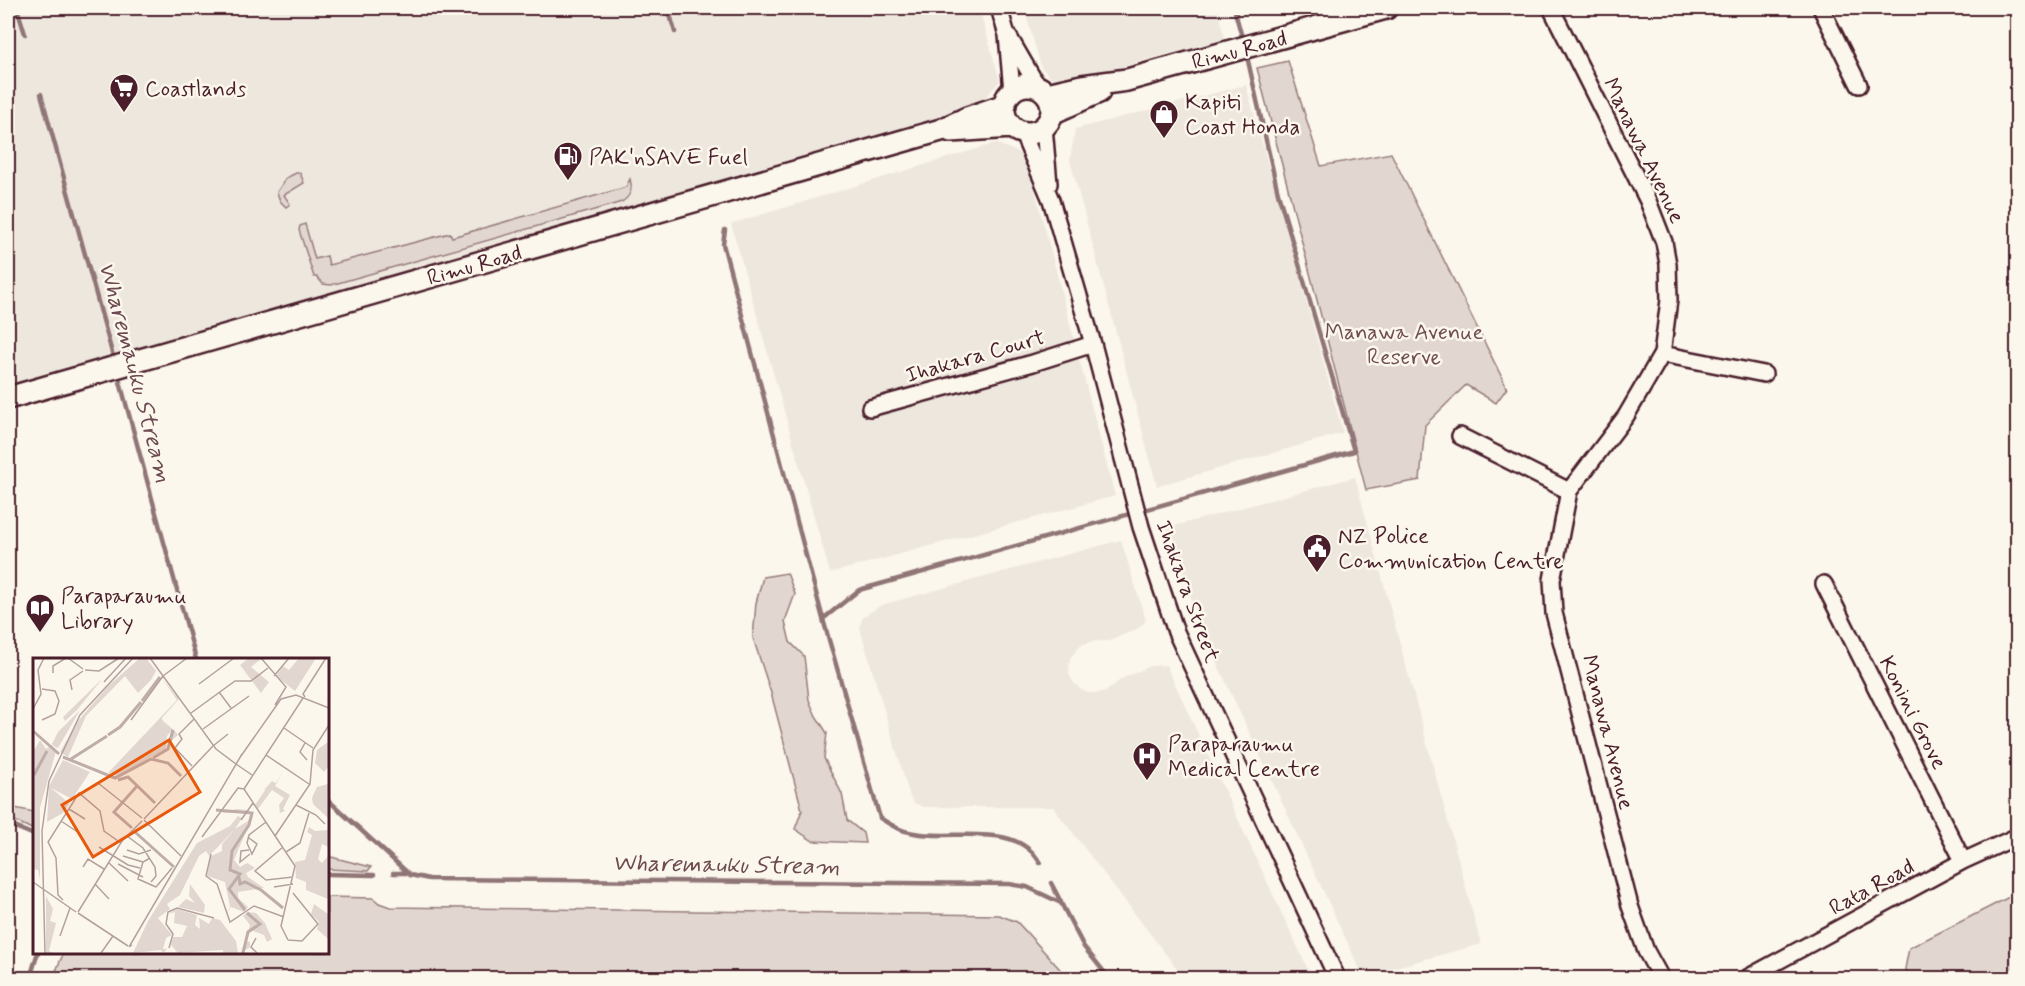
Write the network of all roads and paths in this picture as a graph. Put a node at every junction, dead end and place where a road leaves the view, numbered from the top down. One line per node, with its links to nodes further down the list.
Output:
1 (999, 8): 5 (street, Ihakara Street)
2 (1382, 8): 8 (main road, Rimu Road)
3 (1551, 8): 13 (street, Manawa Avenue)
4 (1821, 8): 6 (street)
5 (1007, 35): 7 (street, Ihakara Street); 8 (street, Ihakara Street)
6 (1859, 85)
7 (1009, 98): 8 (main road); 9 (main road); 10 (main road, Rimu Road)
8 (1045, 105): 9 (main road); 11 (street, Ihakara Street)
9 (1017, 129): 10 (main road, Rimu Road); 11 (street, Ihakara Street)
10 (941, 130): 15 (main road, Rimu Road)
11 (1051, 200): 12 (street, Ihakara Street)
12 (1093, 344): 16 (street, Ihakara Court); 22 (street, Ihakara Street)
13 (1662, 354): 14 (street); 18 (street, Manawa Avenue)
14 (1764, 374)
15 (8, 398)
16 (870, 408)
17 (1460, 436): 18 (street)
18 (1569, 491): 23 (street, Manawa Avenue)
19 (1824, 584): 21 (street, Konini Grove)
20 (2018, 836): 21 (street, Rata Road)
21 (1963, 861): 24 (street, Rata Road)
22 (1337, 978)
23 (1661, 978)
24 (1747, 978)

